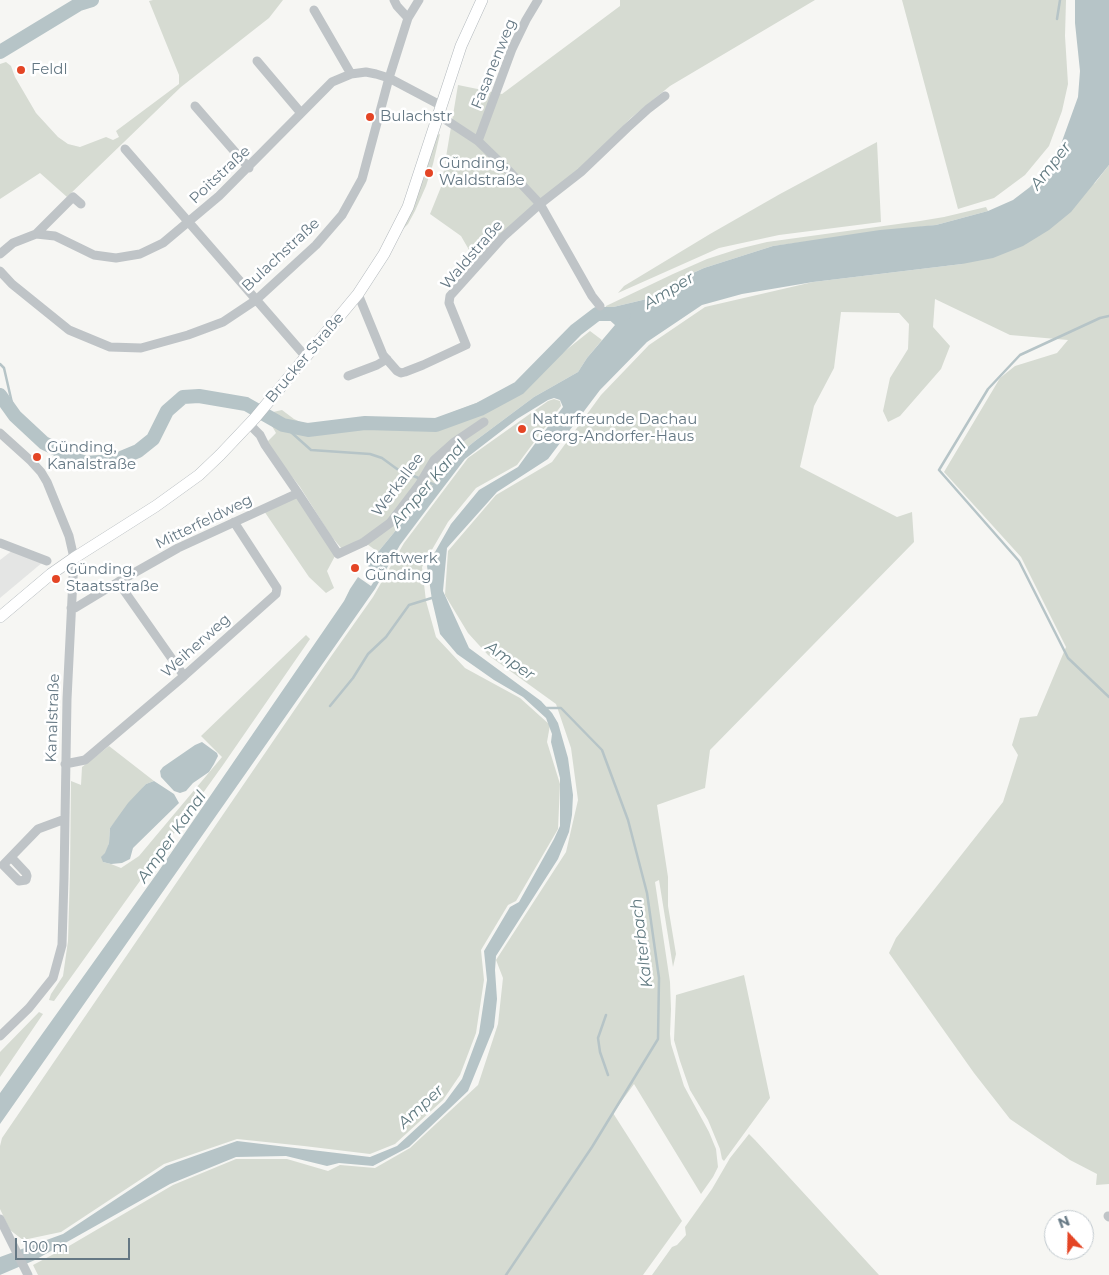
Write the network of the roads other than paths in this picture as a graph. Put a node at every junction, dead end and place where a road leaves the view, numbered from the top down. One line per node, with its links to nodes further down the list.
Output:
1 (394, 0): 6 (street)
2 (419, 0): 6 (street, Bulachstraße)
3 (482, 0): 12 (main road, Brucker Straße)
4 (538, 0): 14 (street, Fasanenweg)
5 (314, 10): 8 (street)
6 (408, 18): 9 (street, Bulachstraße)
7 (257, 61): 13 (street)
8 (351, 74): 9 (street, Poitstraße); 13 (street, Poitstraße)
9 (389, 78): 12 (street, Poitstraße); 24 (street, Bulachstraße)
10 (665, 96): 18 (street, Waldstraße)
11 (195, 106): 16 (street)
12 (441, 109): 14 (street); 23 (main road, Brucker Straße)
13 (301, 113): 16 (street, Poitstraße)
14 (478, 140): 18 (street)
15 (125, 149): 19 (street)
16 (248, 168): 19 (street, Poitstraße)
17 (81, 204): 20 (street)
18 (540, 204): 25 (street); 27 (street, Waldstraße)
19 (189, 222): 20 (street, Poitstraße); 24 (street)
20 (36, 234): 21 (street)
21 (0, 254)
22 (0, 271): 24 (street, Bulachstraße)
23 (358, 294): 26 (main road, Brucker Straße); 27 (street)
24 (256, 300): 26 (street)
25 (600, 306)
26 (306, 357): 29 (main road, Brucker Straße)
27 (387, 359): 28 (street)
28 (348, 376)
29 (252, 421): 32 (street, Werkallee); 35 (main road, Brucker Straße)
30 (484, 422): 32 (street, Werkallee)
31 (0, 433): 35 (street, Kanalstraße)
32 (298, 493): 33 (street, Mitterfeldweg)
33 (234, 522): 37 (street, Mitterfeldweg); 40 (street, Weiherweg)
34 (0, 543): 36 (street)
35 (74, 558): 38 (street, Kanalstraße); 39 (main road, Brucker Straße)
36 (47, 562)
37 (118, 582): 38 (street, Mitterfeldweg); 40 (street)
38 (71, 608): 41 (street, Kanalstraße)
39 (0, 617)
40 (184, 676): 41 (street, Weiherweg)
41 (65, 764): 42 (street, Kanalstraße)
42 (65, 820): 43 (street); 44 (street, Kanalstraße)
43 (11, 857)
44 (0, 1036)
45 (0, 1220): 46 (street)
46 (28, 1274)

